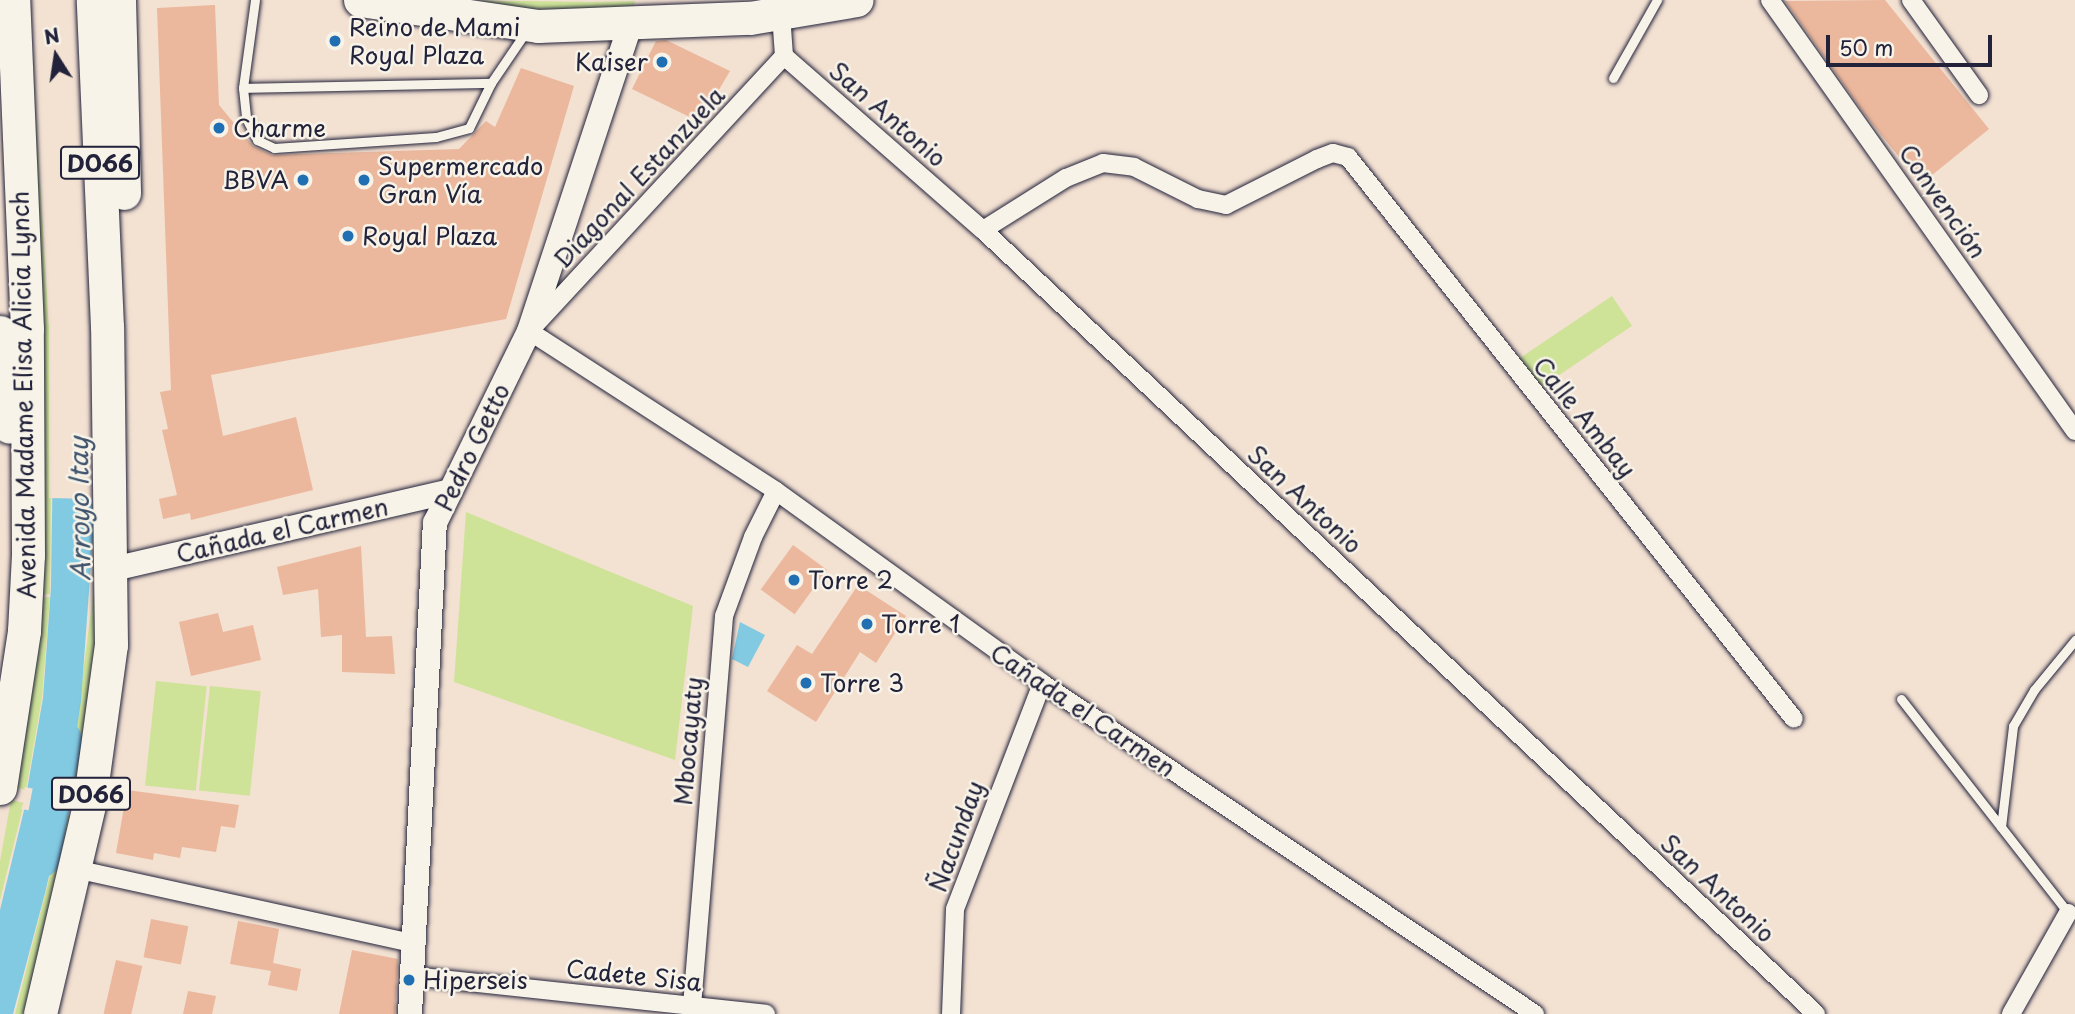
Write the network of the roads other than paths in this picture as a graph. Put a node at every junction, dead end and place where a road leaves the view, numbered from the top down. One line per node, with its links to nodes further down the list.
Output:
1 (13, 0): 19 (highway, Avenida Madame Elisa Alicia Lynch)
2 (93, 0): 22 (highway, D066)
3 (119, 0): 22 (highway)
4 (255, 0): 16 (lane)
5 (360, 0): 11 (highway)
6 (856, 0): 10 (highway)
7 (1657, 0): 14 (lane)
8 (1770, 0): 21 (street, Convención)
9 (1911, 0): 17 (street)
10 (781, 14): 12 (highway); 13 (street)
11 (529, 24): 12 (highway); 15 (lane)
12 (630, 25): 20 (street, Pedro Getto)
13 (784, 56): 18 (street, San Antonio); 20 (street, Diagonal Estanzuela)
14 (1613, 78)
15 (491, 83): 16 (lane); 16 (lane)
16 (243, 88)
17 (1979, 95)
18 (983, 230): 29 (street, Calle Ambay); 43 (street, San Antonio)
19 (14, 330): 30 (highway, Avenida Madame Elisa Alicia Lynch)
20 (529, 331): 23 (street, Pedro Getto); 24 (street, Cañada el Carmen)
21 (2075, 431)
22 (110, 484): 25 (highway, D066)
23 (450, 491): 25 (street, Cañada el Carmen); 35 (street, Pedro Getto)
24 (776, 491): 27 (street, Cañada el Carmen); 37 (street, Mbocayaty)
25 (113, 569): 33 (highway, D066)
26 (2075, 640): 32 (lane)
27 (1042, 683): 41 (street, Ñacunday); 42 (street, Cañada el Carmen)
28 (1901, 699): 32 (lane)
29 (1794, 719)
30 (5, 728): 31 (highway, Avenida Madame Elisa Alicia Lynch)
31 (0, 788)
32 (2001, 827): 34 (lane)
33 (75, 869): 35 (street); 38 (highway, D066)
34 (2068, 913): 44 (street)
35 (412, 943): 36 (street, Pedro Getto)
36 (412, 976): 37 (street, Cadete Sisa); 39 (street, Pedro Getto)
37 (692, 1006): 40 (street, Cadete Sisa)
38 (40, 1014)
39 (410, 1014)
40 (766, 1014)
41 (951, 1014)
42 (1535, 1014)
43 (1816, 1014)
44 (2011, 1014)

